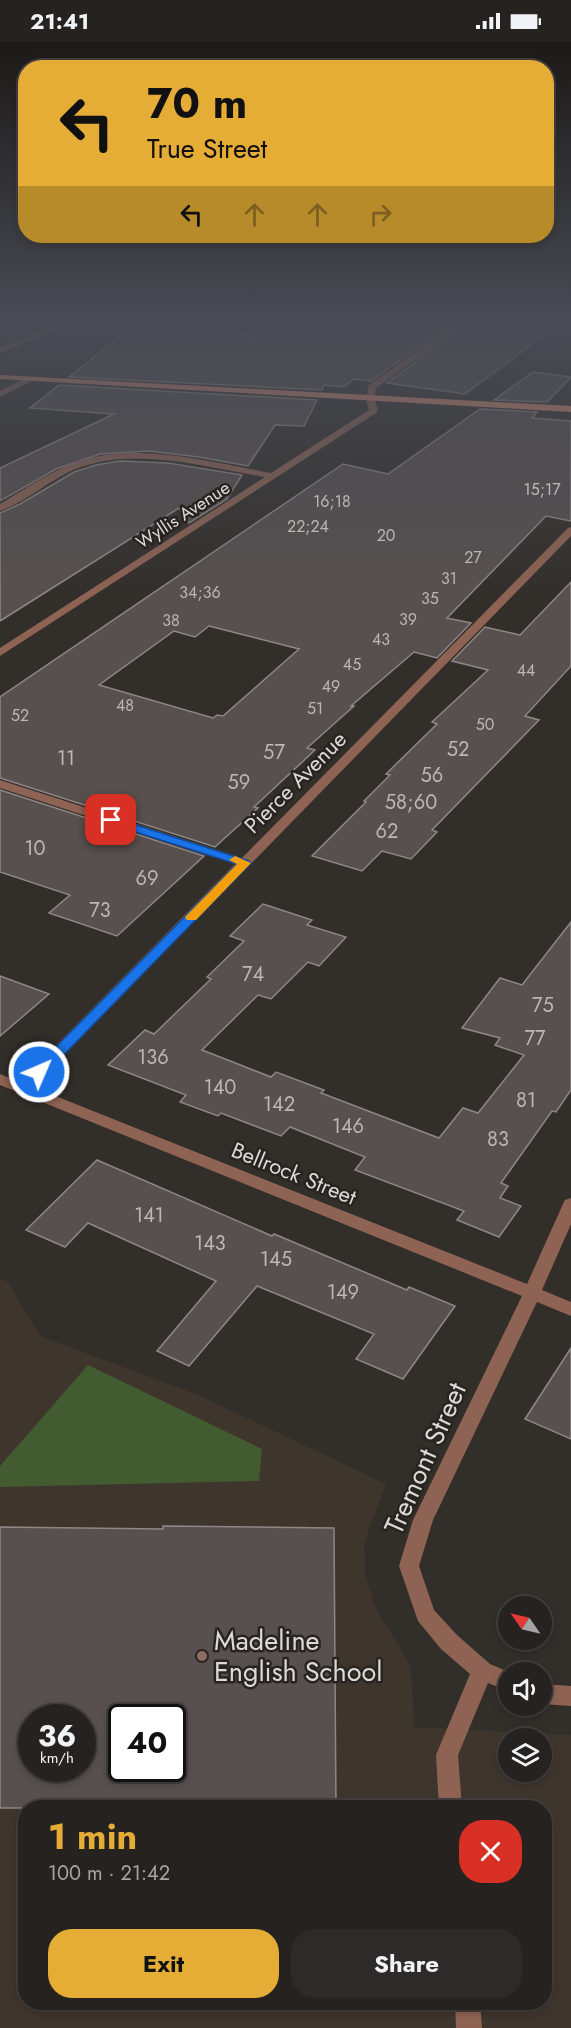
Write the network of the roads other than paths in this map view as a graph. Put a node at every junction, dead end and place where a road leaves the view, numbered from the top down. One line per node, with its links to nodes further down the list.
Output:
1 (367, 415): 2 (street, Wyllis Avenue)
2 (274, 476): 3 (street); 5 (street, Wyllis Avenue)
3 (0, 508)
4 (571, 530): 7 (street, Pierce Avenue)
5 (0, 653)
6 (0, 784): 7 (street)
7 (245, 863): 9 (street, Pierce Avenue)
8 (0, 1079): 9 (street, Bellrock Street)
9 (23, 1088): 11 (street, Bellrock Street)
10 (571, 1204): 11 (street, Tremont Street)
11 (532, 1294): 12 (street, Bellrock Street); 13 (street, Tremont Street)
12 (571, 1309)
13 (482, 1671): 14 (street, Tremont Street); 17 (street)
14 (498, 1678)
15 (552, 1695): 16 (street)
16 (571, 1696)
17 (450, 1800)
18 (468, 2010): 19 (street)
19 (469, 2028)

